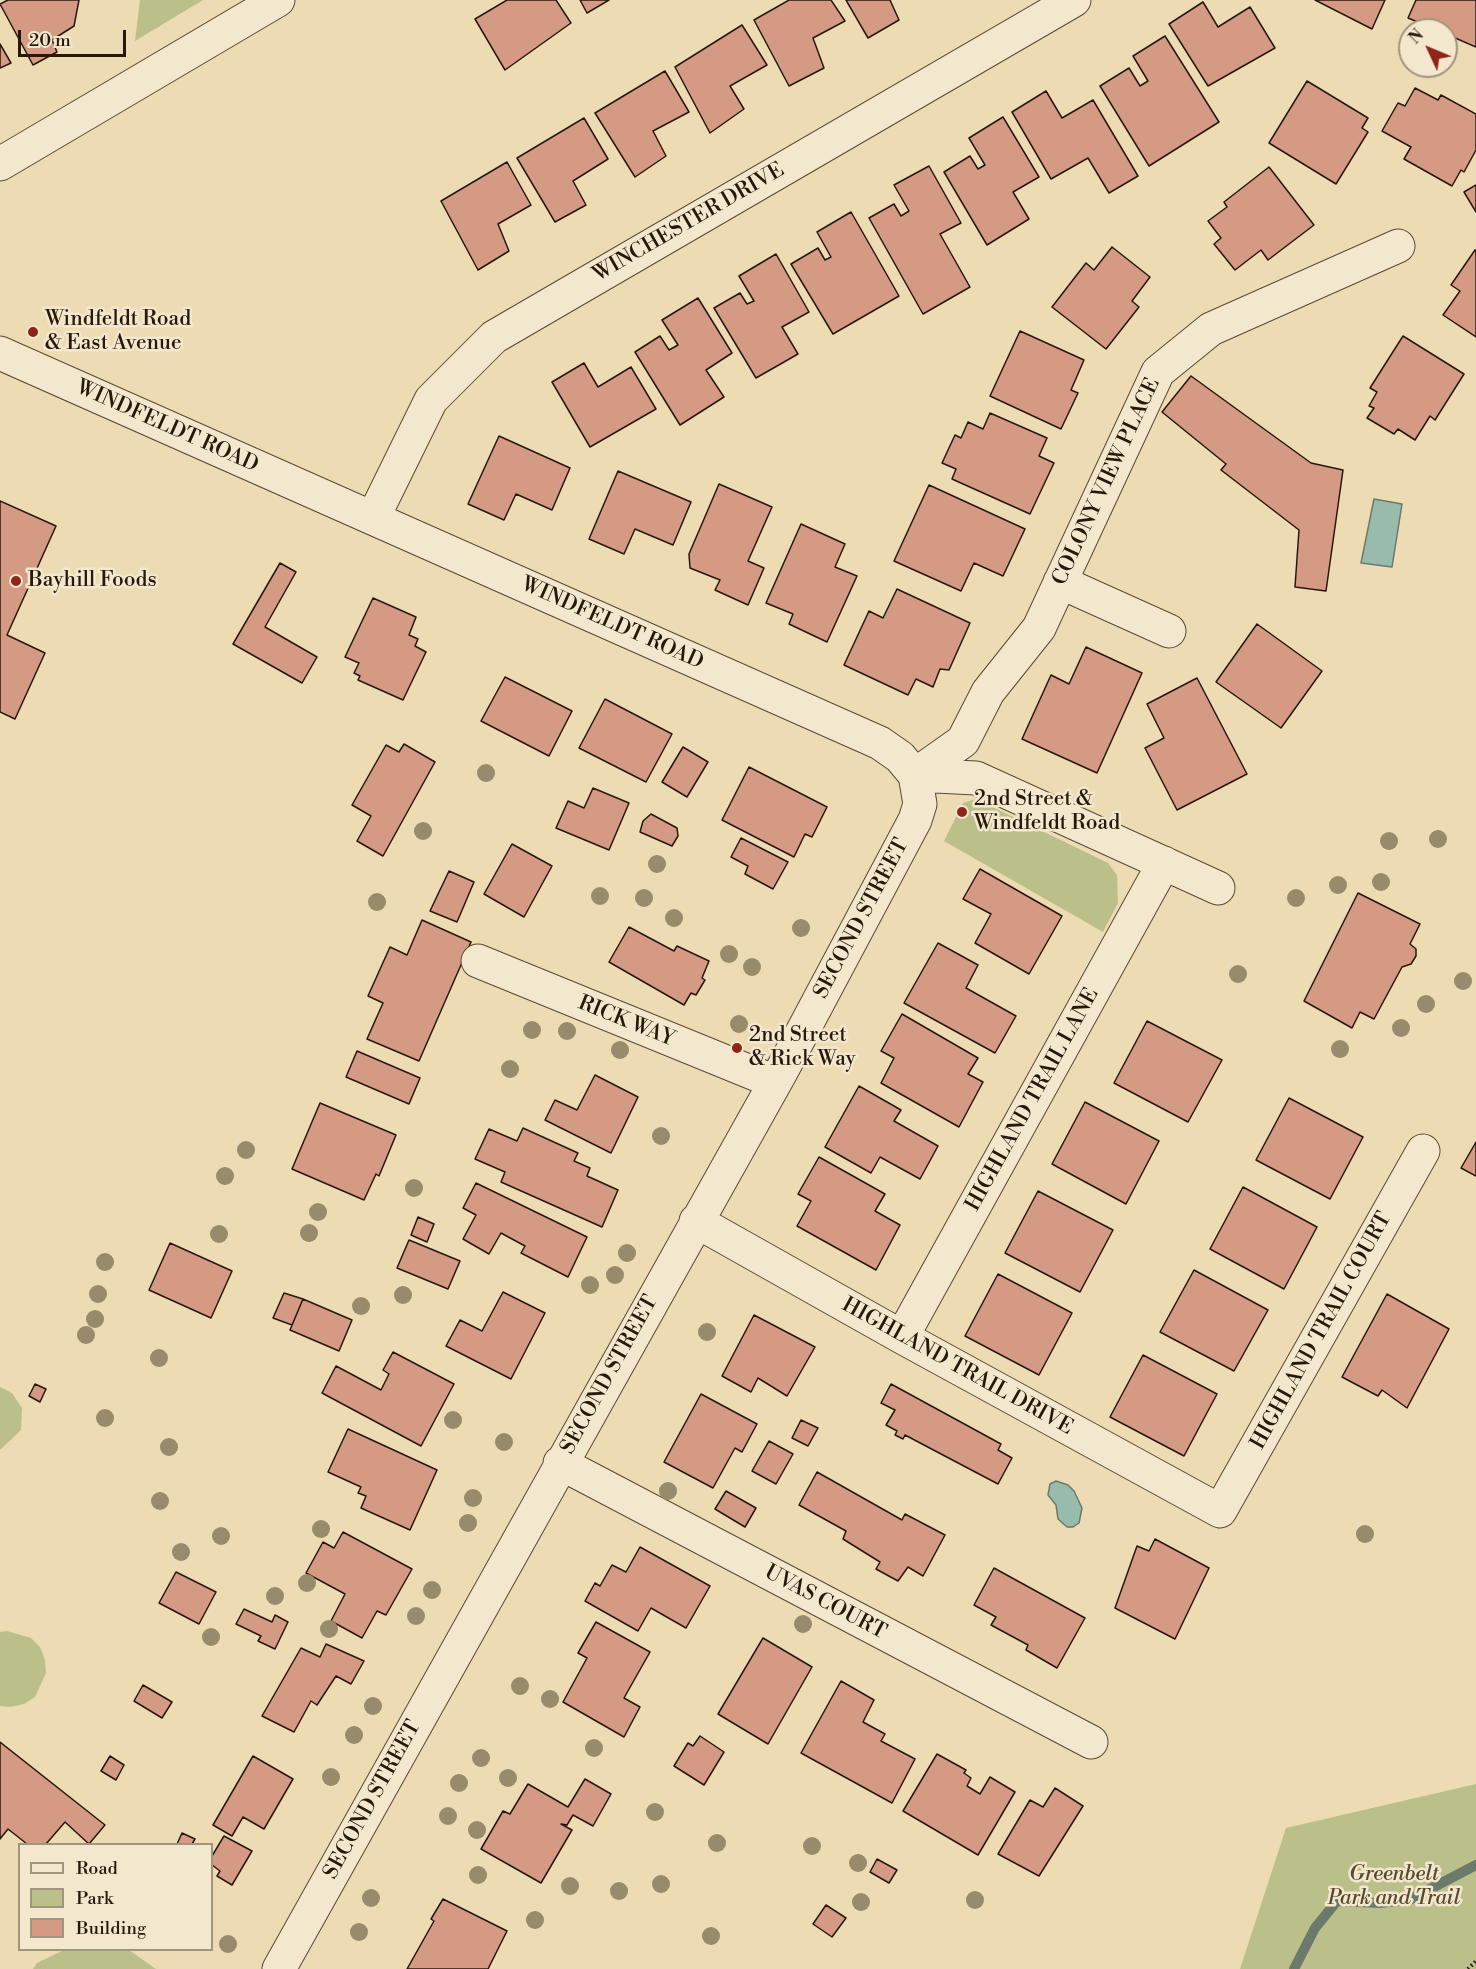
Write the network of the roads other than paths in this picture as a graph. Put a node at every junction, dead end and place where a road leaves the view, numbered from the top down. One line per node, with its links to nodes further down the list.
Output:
1 (278, 0): 3 (street)
2 (1074, 0): 6 (street, WINCHESTER DRIVE)
3 (0, 164)
4 (1398, 246): 7 (street, COLONY VIEW PLACE)
5 (0, 353): 6 (street, WINDFELDT ROAD)
6 (373, 518): 9 (street, WINDFELDT ROAD)
7 (1060, 582): 8 (street); 9 (street, COLONY VIEW PLACE)
8 (1169, 631)
9 (915, 775): 10 (street); 13 (street, SECOND STREET)
10 (1164, 863): 11 (street); 16 (street, HIGHLAND TRAIL LANE)
11 (1218, 888)
12 (478, 961): 13 (street, RICK WAY)
13 (775, 1082): 15 (street, SECOND STREET)
14 (1423, 1151): 18 (street, HIGHLAND TRAIL COURT)
15 (696, 1221): 16 (street, HIGHLAND TRAIL DRIVE); 17 (street, SECOND STREET)
16 (902, 1337): 18 (street, HIGHLAND TRAIL DRIVE)
17 (560, 1463): 19 (street, UVAS COURT); 20 (street, SECOND STREET)
18 (1220, 1512)
19 (1091, 1742)
20 (279, 1969)

